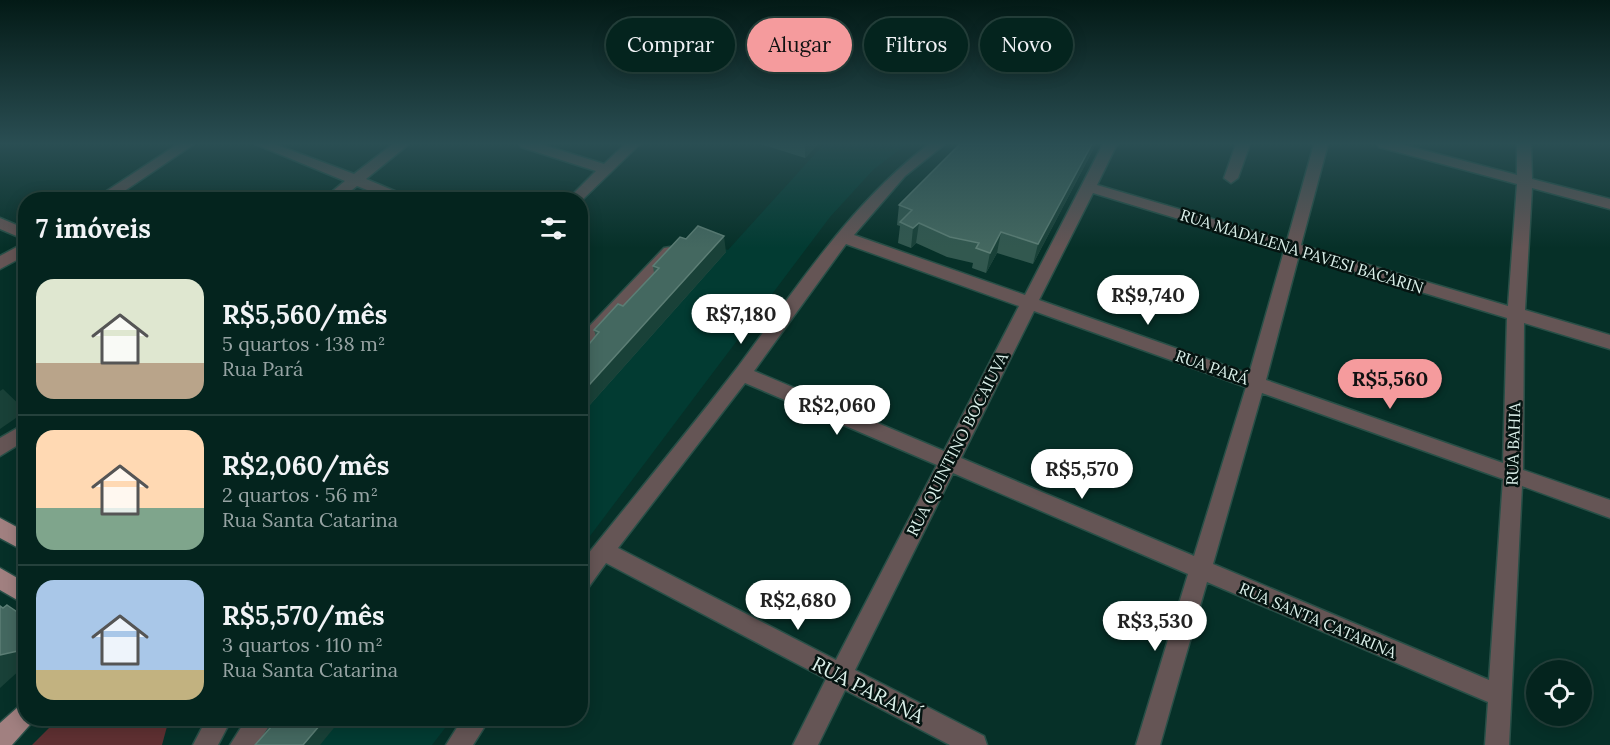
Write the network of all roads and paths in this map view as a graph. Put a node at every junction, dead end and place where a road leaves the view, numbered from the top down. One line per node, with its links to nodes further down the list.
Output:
1 (133, 179): 11 (street)
2 (356, 179): 12 (street)
3 (359, 179): 13 (street)
4 (596, 179): 14 (street)
5 (895, 179): 18 (street)
6 (1092, 179): 10 (street, RUA QUINTINO BOCAIUVA)
7 (1311, 179): 20 (street)
8 (1516, 179): 9 (street)
9 (1525, 181): 15 (street); 24 (street, RUA BAHIA)
10 (1088, 187): 20 (street, RUA MADALENA PAVESI BACARIN); 23 (street, RUA QUINTINO BOCAIUVA)
11 (112, 192)
12 (339, 192)
13 (390, 192)
14 (582, 192)
15 (1610, 204)
16 (0, 223): 17 (street)
17 (18, 231)
18 (843, 237): 23 (street, RUA PARÁ); 27 (street)
19 (680, 242): 25 (street)
20 (1292, 248): 24 (street, RUA MADALENA PAVESI BACARIN); 28 (street)
21 (18, 252): 22 (street)
22 (0, 263)
23 (1029, 303): 28 (street, RUA PARÁ); 31 (street, RUA QUINTINO BOCAIUVA)
24 (1516, 316): 26 (street, RUA MADALENA PAVESI BACARIN); 32 (street, RUA BAHIA)
25 (588, 340)
26 (1610, 342)
27 (742, 374): 31 (street, RUA SANTA CATARINA); 36 (street)
28 (1256, 383): 32 (street, RUA PARÁ); 38 (street)
29 (18, 436): 30 (street)
30 (0, 448)
31 (948, 464): 38 (street, RUA SANTA CATARINA); 41 (street, RUA QUINTINO BOCAIUVA)
32 (1513, 473): 33 (street, RUA PARÁ); 42 (street, RUA BAHIA)
33 (1610, 509)
34 (0, 527): 35 (main road)
35 (18, 538)
36 (603, 550): 37 (street); 41 (street, RUA PARANÁ)
37 (588, 570)
38 (1202, 571): 42 (street, RUA SANTA CATARINA); 53 (street)
39 (0, 578): 40 (main road)
40 (18, 590)
41 (840, 676): 51 (street, RUA QUINTINO BOCAIUVA); 52 (street, RUA PARANÁ)
42 (1498, 695): 54 (street, RUA BAHIA)
43 (18, 723): 47 (main road)
44 (216, 726): 48 (street)
45 (254, 726): 49 (street)
46 (472, 726): 50 (street)
47 (0, 740)
48 (205, 745)
49 (242, 745)
50 (458, 745)
51 (805, 745)
52 (975, 745)
53 (1148, 745)
54 (1497, 745)

